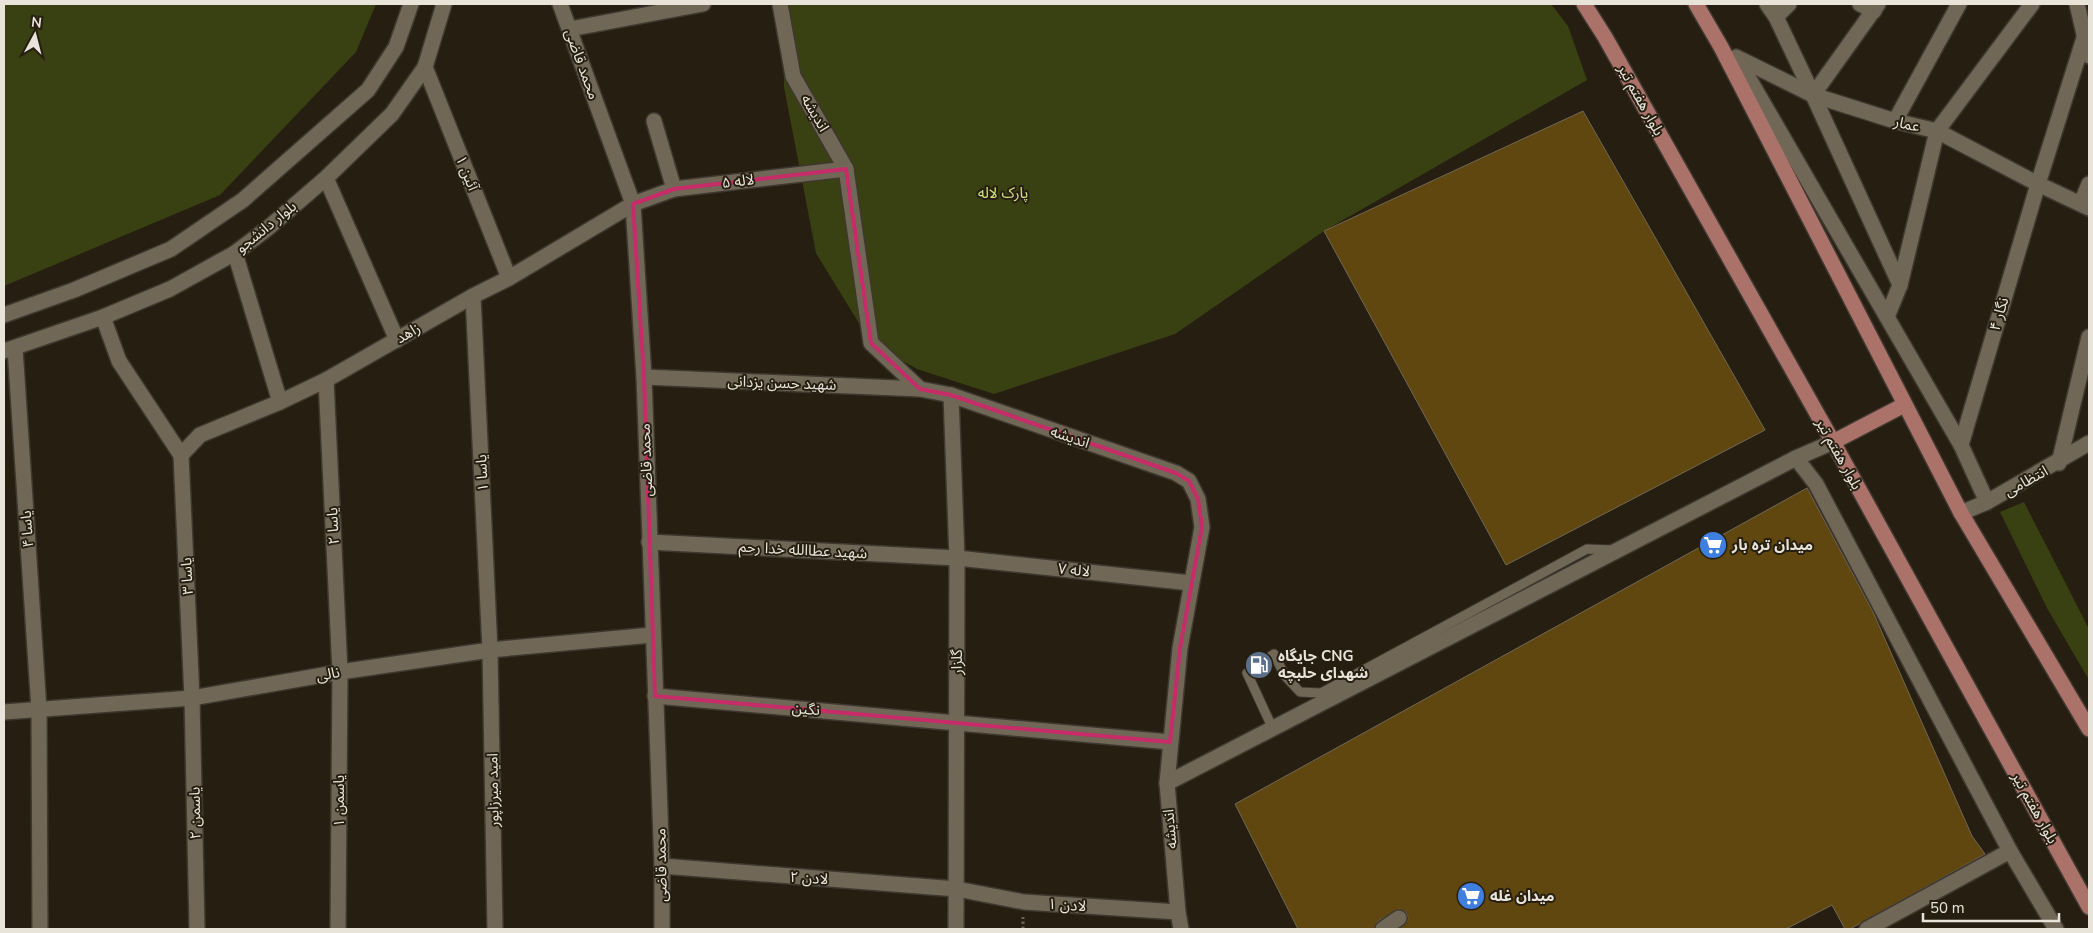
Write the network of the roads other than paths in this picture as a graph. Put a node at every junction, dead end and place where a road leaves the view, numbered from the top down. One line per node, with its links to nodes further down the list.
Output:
1 (411, 4): 37 (street)
2 (444, 4): 21 (street, بلوار دانشجو)
3 (560, 4): 16 (street, محمد قاضی)
4 (703, 4): 16 (street)
5 (780, 4): 26 (street, اندیشه)
6 (1584, 4): 49 (main road, بلوار هفتم تیر)
7 (1696, 4): 18 (main road)
8 (1767, 4): 15 (street)
9 (1789, 4): 15 (street)
10 (1860, 4): 14 (street)
11 (1959, 4): 24 (street)
12 (2032, 4): 25 (street)
13 (2077, 4): 17 (street)
14 (1876, 7): 22 (street)
15 (1776, 18): 22 (street)
16 (570, 28): 31 (street, محمد قاضی)
17 (2086, 38): 19 (street); 28 (street, نگار ۴)
18 (1721, 47): 20 (street, عمار); 48 (main road)
19 (2089, 56)
20 (1737, 58): 22 (street, عمار); 39 (street)
21 (425, 67): 27 (street, بلوار دانشجو); 34 (street, آئین ۱)
22 (1813, 94): 24 (street, عمار); 35 (street)
23 (654, 121): 30 (street)
24 (1894, 122): 25 (street, عمار)
25 (1937, 131): 28 (street, عمار); 35 (street)
26 (846, 169): 30 (street, لاله ۵); 45 (street, اندیشه)
27 (326, 178): 33 (street, بلوار دانشجو); 41 (street)
28 (2038, 184): 32 (street, عمار); 51 (street, نگار ۴)
29 (2089, 184): 32 (street)
30 (674, 189): 31 (street, لاله ۵)
31 (633, 204): 34 (street, زاهد); 43 (street, محمد قاضی)
32 (2085, 205)
33 (235, 253): 38 (street, بلوار دانشجو); 47 (street)
34 (510, 278): 36 (street, زاهد)
35 (1900, 285): 39 (street)
36 (473, 296): 41 (street, زاهد); 62 (street, یاسا ۱)
37 (4, 315)
38 (103, 317): 42 (street, بلوار دانشجو); 52 (street)
39 (1888, 317): 51 (street)
40 (2089, 337): 54 (street)
41 (397, 340): 44 (street, زاهد)
42 (9, 350): 66 (street, یاسا ۴)
43 (644, 377): 45 (street, شهید حسن یزدانی); 57 (street, محمد قاضی)
44 (326, 380): 47 (street, زاهد); 63 (street, یاسا ۲)
45 (920, 389): 46 (street, اندیشه)
46 (951, 395): 59 (street, گلزار); 60 (street, اندیشه)
47 (280, 402): 52 (street, زاهد)
48 (1904, 405): 49 (main road); 56 (main road)
49 (1833, 442): 53 (street); 76 (main road, بلوار هفتم تیر)
50 (2089, 444): 54 (street, انتظامی)
51 (1961, 445): 55 (street)
52 (181, 454): 65 (street, یاسا ۳)
53 (1796, 458): 58 (street); 73 (street)
54 (2058, 463): 55 (street, انتظامی)
55 (1987, 502): 56 (street, انتظامی)
56 (1961, 513): 70 (main road)
57 (649, 542): 59 (street, شهید عطاالله خدا رحم); 61 (street, محمد قاضی)
58 (1621, 550): 69 (street); 69 (lane)
59 (957, 558): 60 (street, لاله ۷); 68 (street, گلزار)
60 (1191, 583): 71 (street, اندیشه)
61 (652, 635): 62 (street, نالی); 64 (street, محمد قاضی)
62 (490, 650): 63 (street, نالی); 82 (street, امید میرزاپور)
63 (340, 672): 65 (street, نالی); 81 (street, یاسمن ۱)
64 (655, 696): 68 (street, نگین); 74 (street, محمد قاضی)
65 (192, 698): 66 (street, نالی); 80 (street, یاسمن ۲)
66 (39, 710): 67 (street, نالی); 79 (street)
67 (4, 712)
68 (957, 722): 71 (street, نگین); 75 (street, گلزار)
69 (1273, 729): 72 (street)
70 (2089, 729)
71 (1170, 742): 72 (street, اندیشه)
72 (1167, 783): 77 (street, اندیشه)
73 (2010, 851): 87 (street); 88 (street)
74 (662, 866): 75 (street, لادن ۲); 83 (street, محمد قاضی)
75 (956, 889): 77 (street, لادن ۱); 84 (street, گلزار)
76 (2089, 907)
77 (1178, 912): 85 (street, اندیشه)
78 (1399, 918): 86 (street)
79 (40, 929)
80 (197, 929)
81 (338, 929)
82 (495, 929)
83 (662, 929)
84 (956, 929)
85 (1181, 929)
86 (1383, 929)
87 (1867, 929)
88 (2056, 929)

